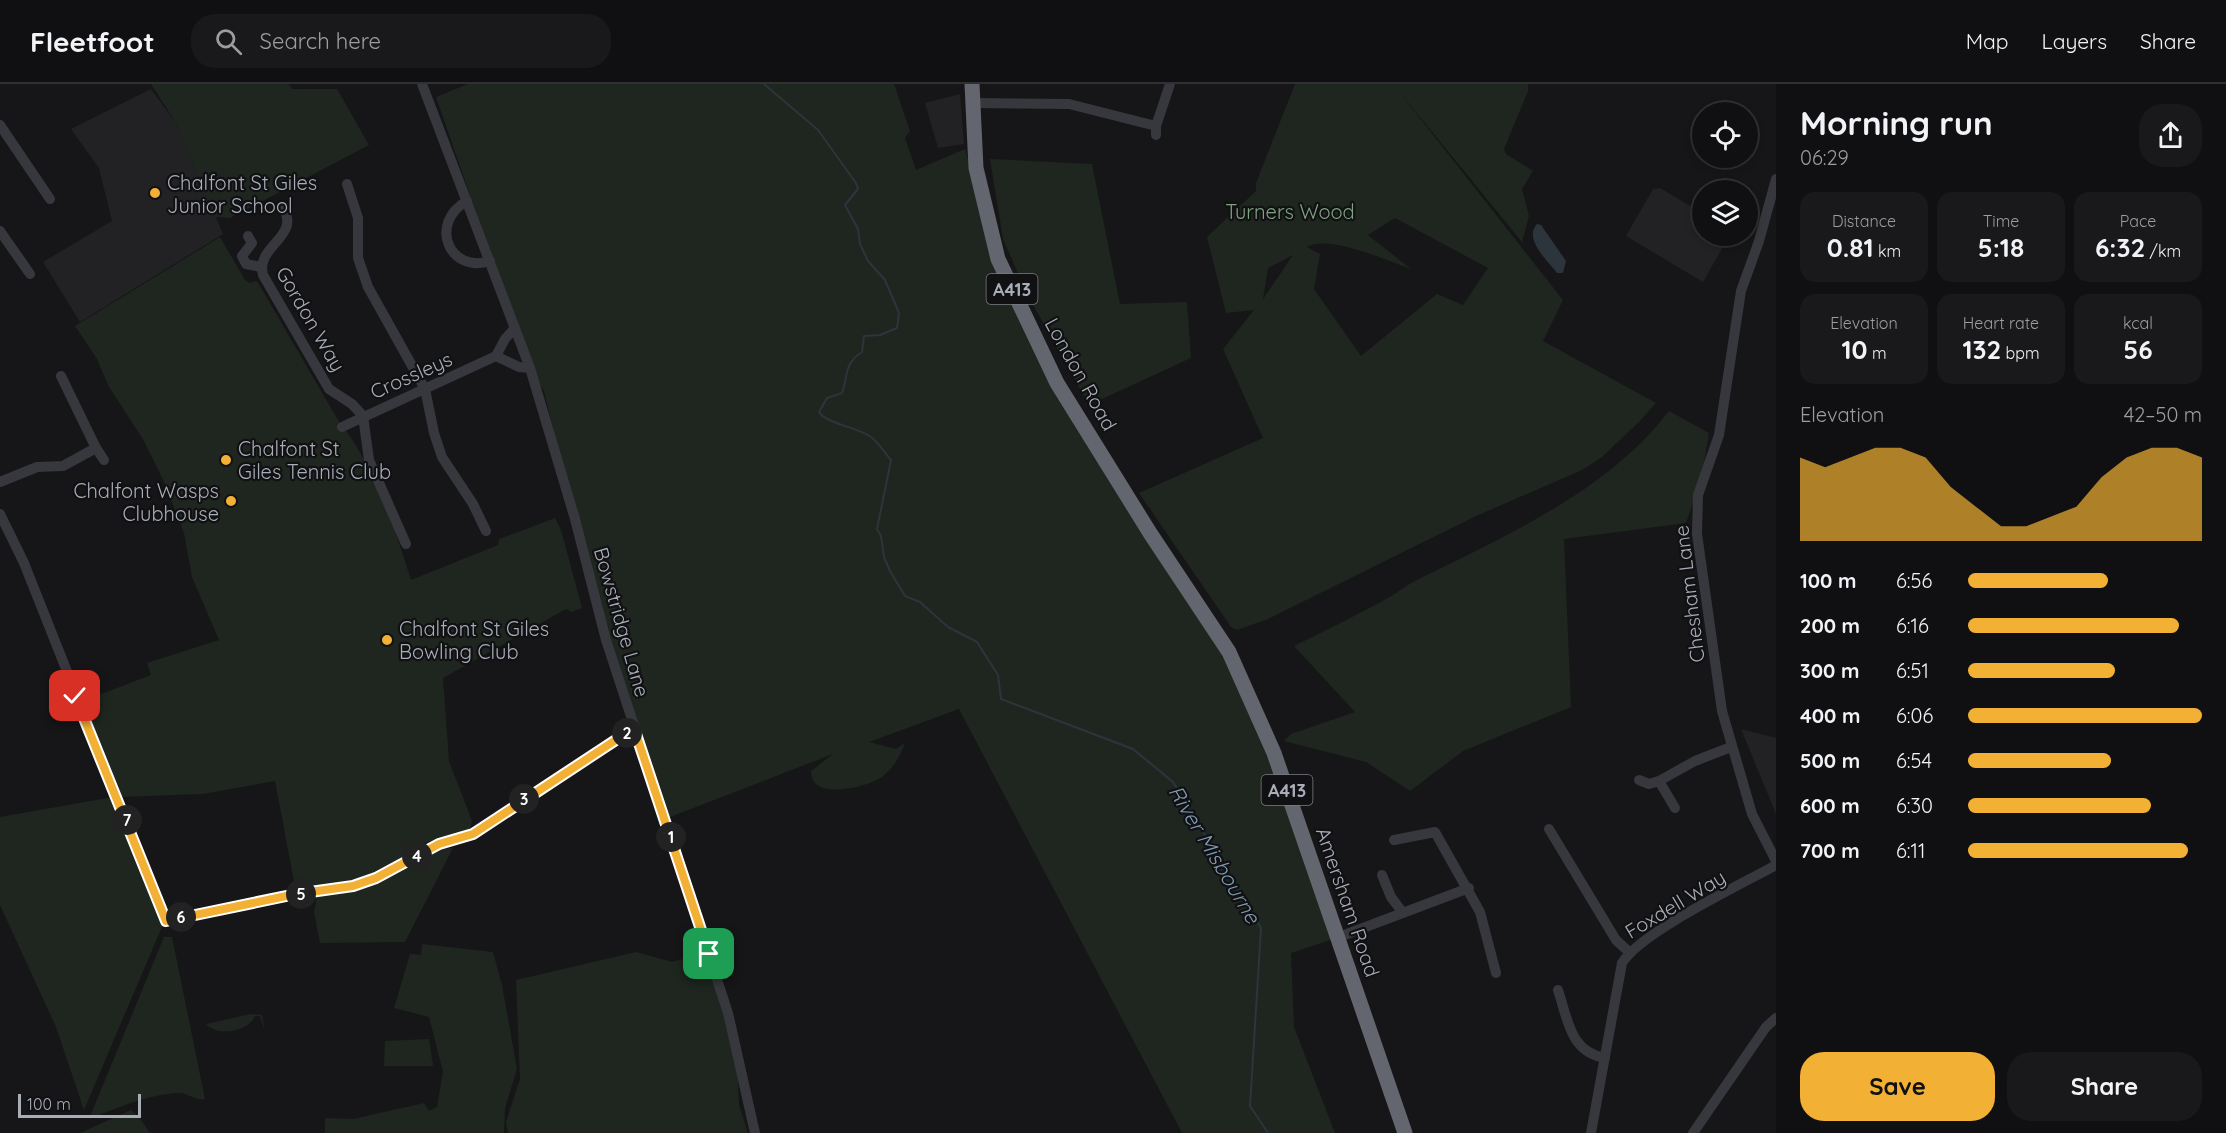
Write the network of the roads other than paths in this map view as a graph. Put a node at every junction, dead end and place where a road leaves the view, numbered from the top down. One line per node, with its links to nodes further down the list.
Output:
1 (422, 84): 9 (street, Bowstridge Lane)
2 (972, 84): 4 (highway, London Road / A413)
3 (1170, 84): 4 (street)
4 (973, 103): 25 (highway, London Road / A413)
5 (0, 125): 8 (street)
6 (1776, 179): 31 (street, Chesham Lane)
7 (347, 184): 20 (street)
8 (50, 199)
9 (468, 201): 13 (street, Bowstridge Lane); 13 (street)
10 (282, 206): 14 (street, Gordon Way)
11 (0, 231): 15 (street)
12 (248, 236): 14 (street)
13 (490, 261): 16 (street, Bowstridge Lane)
14 (261, 267): 21 (street, Gordon Way)
15 (30, 274)
16 (514, 329): 17 (street); 18 (street, Bowstridge Lane)
17 (496, 356): 18 (street); 20 (street, Crossleys)
18 (530, 368): 30 (street, Bowstridge Lane)
19 (61, 376): 23 (street)
20 (425, 389): 21 (street, Crossleys); 28 (street)
21 (363, 416): 22 (street, Crossleys); 29 (street)
22 (342, 427)
23 (96, 448): 24 (street); 26 (street)
24 (104, 460)
25 (1113, 474): 41 (highway, Amersham Road / A413)
26 (0, 482)
27 (2, 519): 30 (street)
28 (486, 531)
29 (406, 544)
30 (634, 728): 47 (street, Bowstridge Lane)
31 (1731, 747): 33 (street); 37 (street, Chesham Lane)
32 (1639, 780): 33 (street)
33 (1659, 781): 34 (street)
34 (1675, 808)
35 (1550, 829): 42 (street)
36 (1394, 840): 39 (street)
37 (1776, 863): 42 (street, Foxdell Way)
38 (1382, 875): 40 (street)
39 (1469, 888): 40 (street); 43 (street)
40 (1403, 913): 41 (street)
41 (1339, 937): 48 (highway, Amersham Road / A413)
42 (1629, 952): 46 (street, Foxdell Way)
43 (1496, 973)
44 (1558, 990): 46 (street)
45 (1776, 1018): 50 (street)
46 (1605, 1058): 49 (street, Foxdell Way)
47 (755, 1133)
48 (1405, 1133)
49 (1591, 1133)
50 (1693, 1133)

